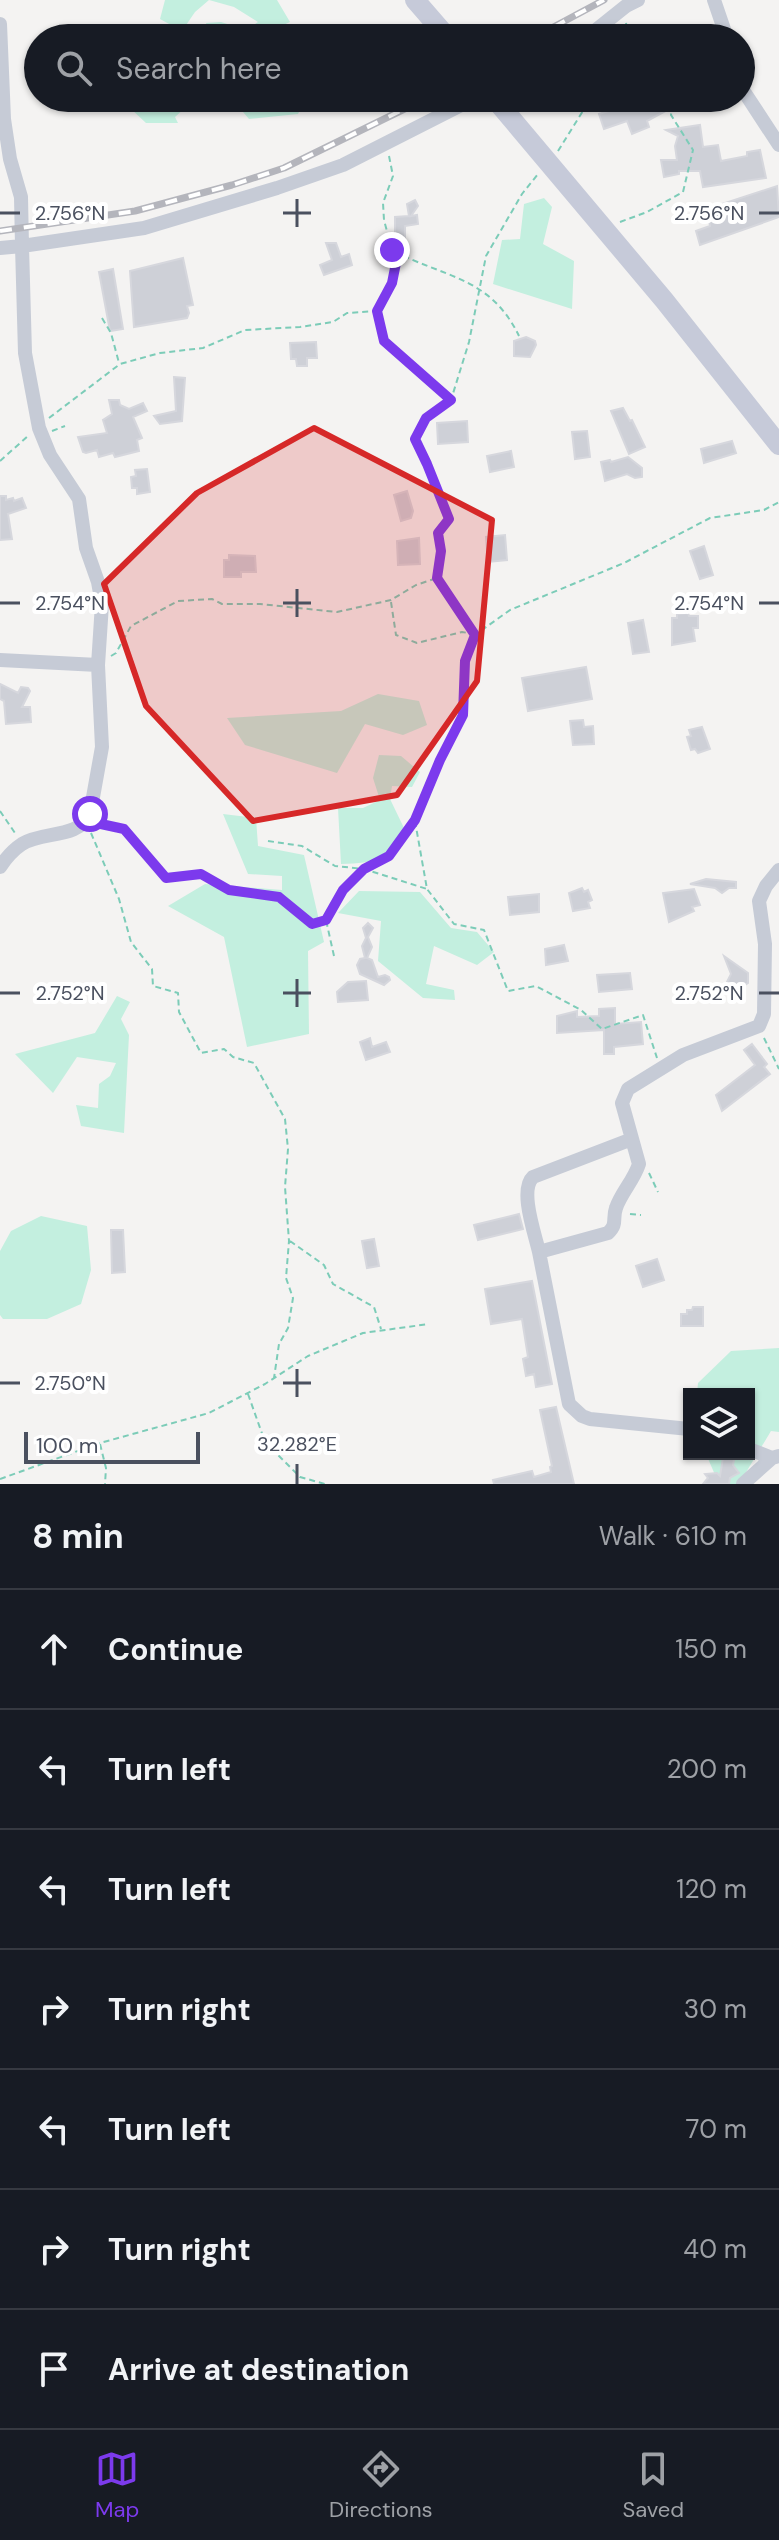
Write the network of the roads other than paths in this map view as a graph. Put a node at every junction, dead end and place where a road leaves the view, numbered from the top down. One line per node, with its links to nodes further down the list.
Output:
1 (415, 0): 5 (street)
2 (638, 0): 6 (street)
3 (714, 0): 7 (street)
4 (0, 24): 12 (street)
5 (436, 24)
6 (604, 24)
7 (722, 24)
8 (755, 108): 11 (street)
9 (448, 112): 12 (street)
10 (506, 112): 14 (street)
11 (779, 145)
12 (22, 246): 13 (street); 16 (street)
13 (0, 248)
14 (779, 445)
15 (0, 660): 16 (street)
16 (98, 665): 17 (street)
17 (0, 867)
18 (779, 870): 19 (street)
19 (632, 1139): 20 (street); 20 (street)
20 (539, 1252): 21 (street)
21 (683, 1428)
22 (755, 1451): 23 (street)
23 (775, 1457): 24 (street)
24 (743, 1484)

